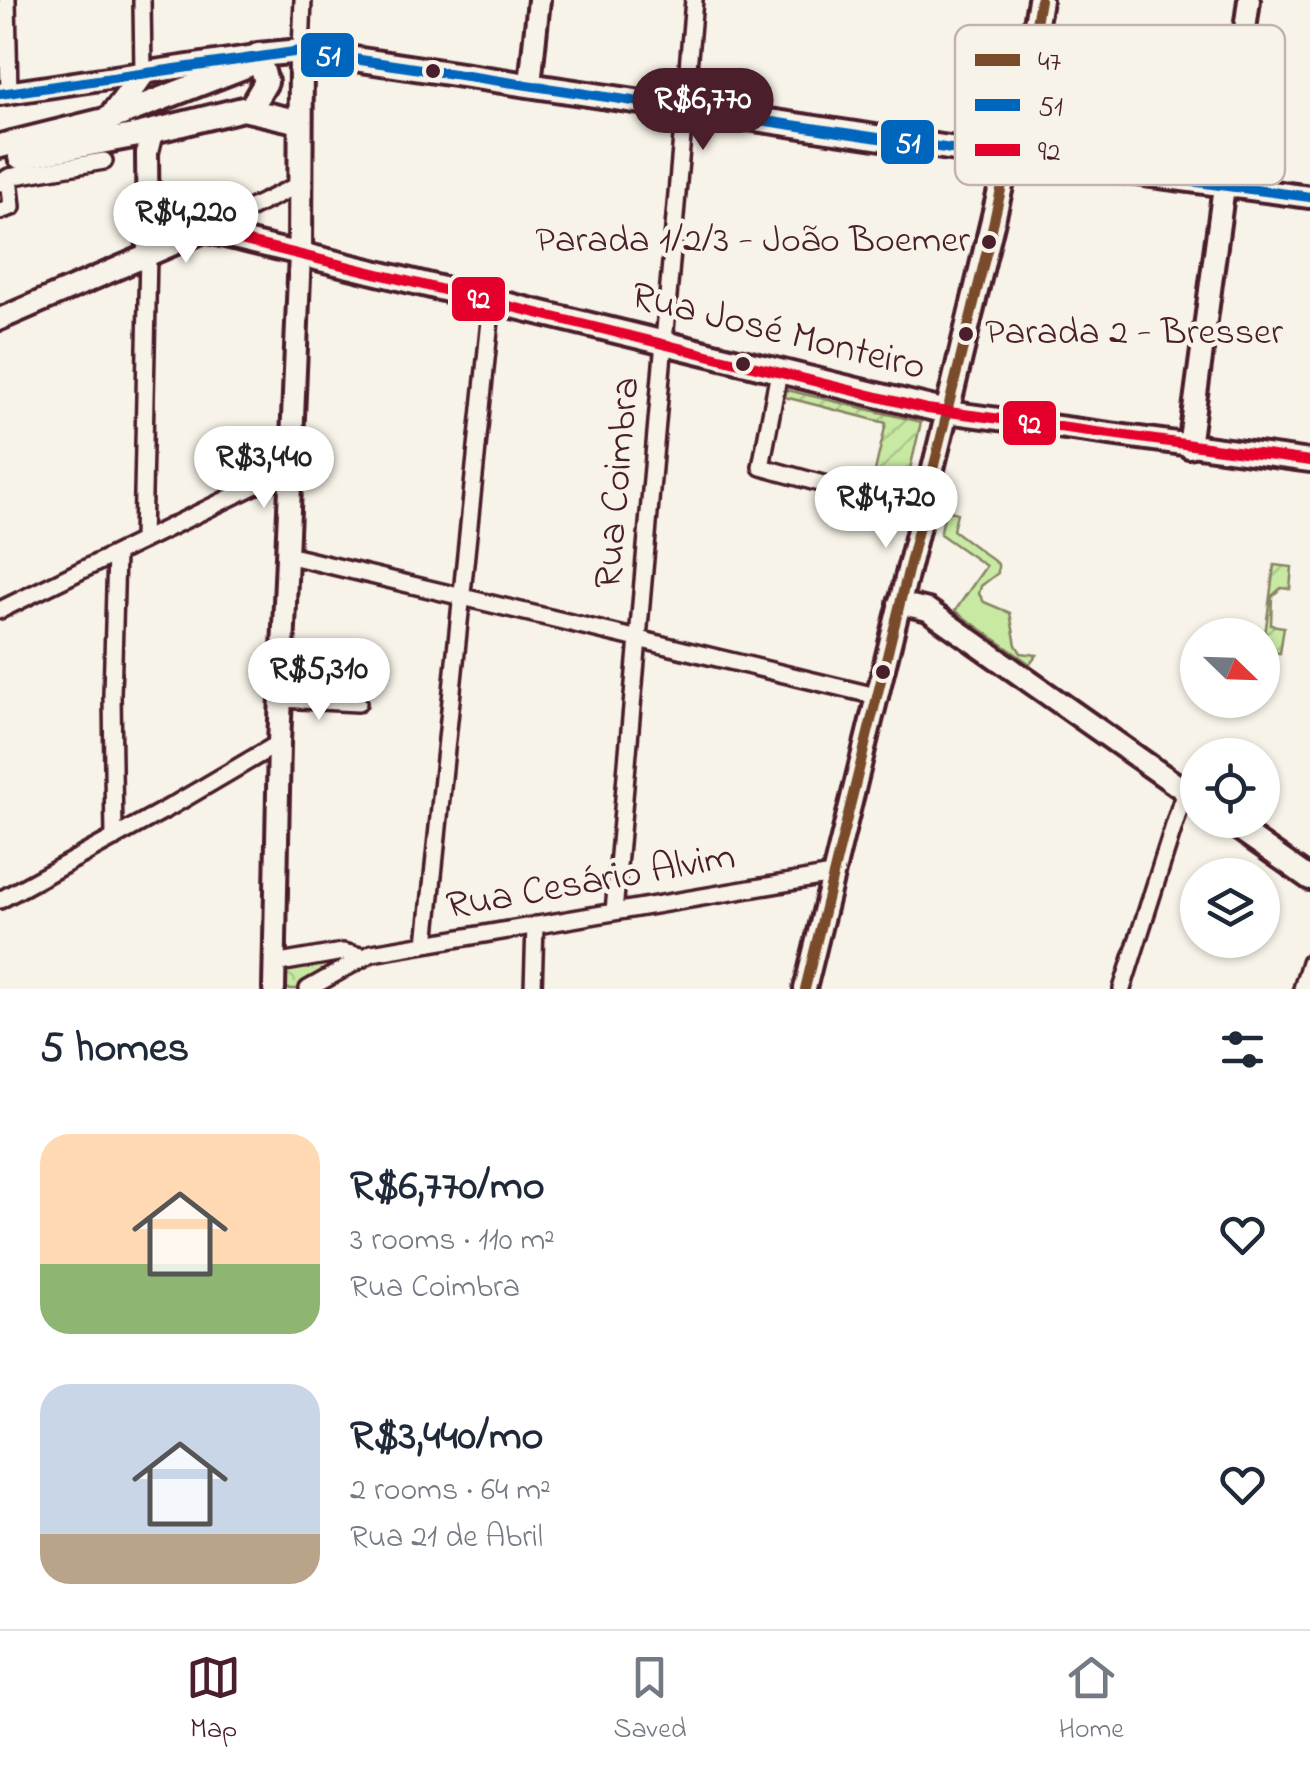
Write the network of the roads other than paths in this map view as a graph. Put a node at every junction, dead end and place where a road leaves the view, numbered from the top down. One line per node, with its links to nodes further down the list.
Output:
1 (7, 0): 14 (street)
2 (142, 0): 12 (street)
3 (303, 0): 10 (street)
4 (539, 0): 13 (street)
5 (694, 0): 15 (street, Rua Coimbra)
6 (1040, 0): 8 (main road)
7 (1250, 0): 9 (street)
8 (1035, 25)
9 (1247, 25)
10 (301, 50): 11 (main road); 13 (main road); 18 (main road)
11 (258, 55): 12 (street); 16 (main road); 17 (main road)
12 (143, 74): 14 (street); 17 (main road)
13 (530, 84): 15 (main road)
14 (5, 94)
15 (684, 108): 22 (main road); 36 (street, Rua Coimbra)
16 (250, 109): 18 (main road); 19 (main road)
17 (109, 120): 21 (main road)
18 (300, 122): 25 (main road)
19 (144, 140): 21 (main road); 32 (street)
20 (0, 146): 21 (main road)
21 (34, 148): 24 (main road)
22 (955, 148)
23 (104, 161): 24 (street)
24 (2, 174): 30 (street)
25 (300, 184): 31 (street); 33 (main road)
26 (1002, 185): 38 (main road)
27 (1217, 185): 28 (street)
28 (1224, 186): 29 (street); 39 (street)
29 (1310, 196)
30 (0, 211)
31 (204, 231): 32 (street); 33 (street)
32 (148, 254): 35 (street); 43 (street)
33 (300, 254): 34 (main road, Rua José Monteiro); 41 (street)
34 (492, 302): 36 (main road, Rua José Monteiro); 46 (street)
35 (0, 319)
36 (664, 344): 37 (main road, Rua José Monteiro); 49 (street, Rua Coimbra)
37 (779, 372): 38 (main road, Rua José Monteiro); 42 (street)
38 (947, 412): 39 (street); 42 (street)
39 (1188, 446): 40 (street)
40 (1310, 461)
41 (291, 468): 43 (street); 45 (street)
42 (922, 511): 47 (street)
43 (142, 541): 44 (street)
44 (116, 554): 48 (street); 56 (street)
45 (287, 555): 46 (street); 51 (street)
46 (462, 596): 49 (street); 63 (street)
47 (899, 603): 50 (street); 54 (street)
48 (0, 610)
49 (638, 638): 50 (street); 61 (street, Rua Coimbra)
50 (876, 696): 58 (street)
51 (282, 700): 52 (street); 53 (street)
52 (358, 703)
53 (279, 743): 56 (street); 66 (street)
54 (1180, 788)
55 (1180, 827): 71 (street)
56 (114, 838): 60 (street)
57 (1252, 838): 59 (street)
58 (832, 876): 61 (street, Rua Cesário Alvim); 70 (street)
59 (1310, 879)
60 (0, 900)
61 (614, 912): 62 (street, Rua Cesário Alvim)
62 (535, 925): 63 (street, Rua Cesário Alvim); 69 (street)
63 (426, 944): 64 (street, Rua Cesário Alvim)
64 (361, 956): 66 (street, Rua Cesário Alvim); 68 (street, Rua Cesário Alvim)
65 (1310, 962): 72 (street)
66 (274, 964): 67 (street)
67 (274, 989)
68 (308, 989)
69 (533, 989)
70 (804, 989)
71 (1122, 989)
72 (1302, 989)

